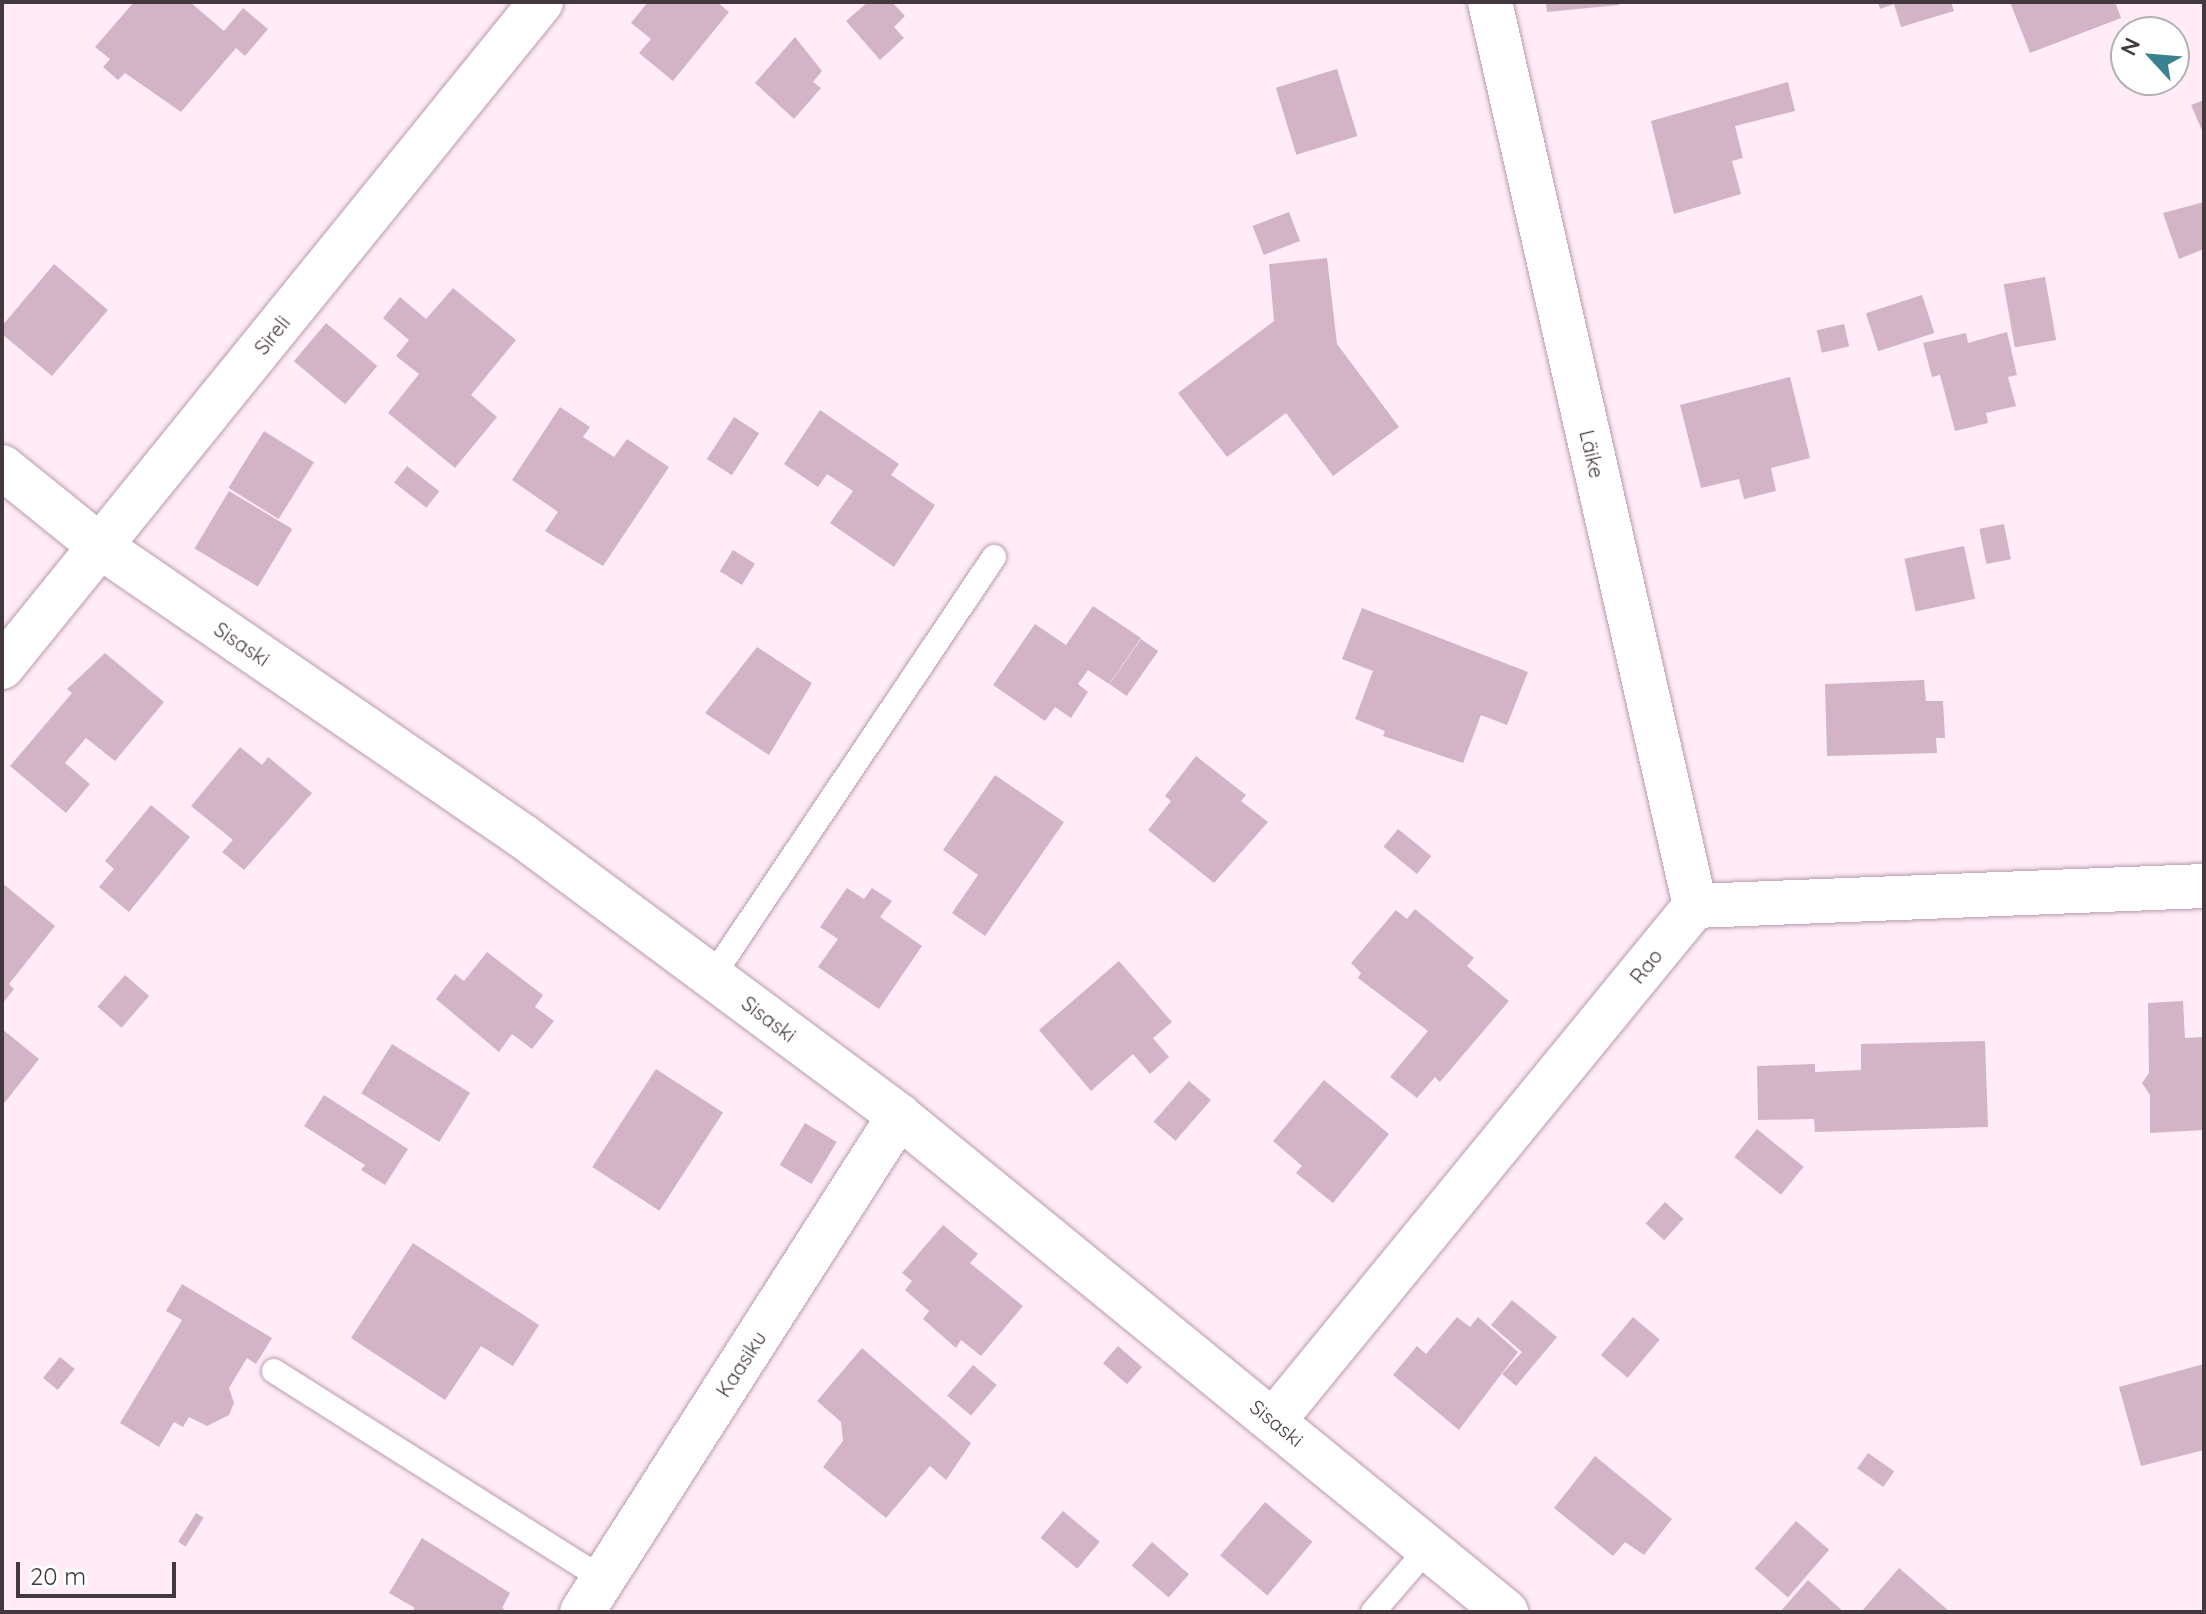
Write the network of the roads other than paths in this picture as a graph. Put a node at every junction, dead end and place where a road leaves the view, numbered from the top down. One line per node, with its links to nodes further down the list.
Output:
1 (541, 2): 4 (street, Sireli)
2 (1490, 2): 8 (street, Läike)
3 (2, 467): 4 (street, Sisaski)
4 (101, 547): 6 (street, Sireli); 9 (street, Sisaski)
5 (994, 557): 9 (lane)
6 (2, 667)
7 (2204, 886): 8 (street)
8 (1695, 906): 12 (street, Rao)
9 (712, 977): 10 (street, Sisaski)
10 (899, 1116): 12 (street, Sisaski); 14 (street, Kaasiku)
11 (274, 1371): 14 (lane)
12 (1274, 1420): 13 (street, Sisaski)
13 (1428, 1548): 15 (lane); 16 (street, Sisaski)
14 (592, 1596)
15 (1373, 1612)
16 (1506, 1612)

